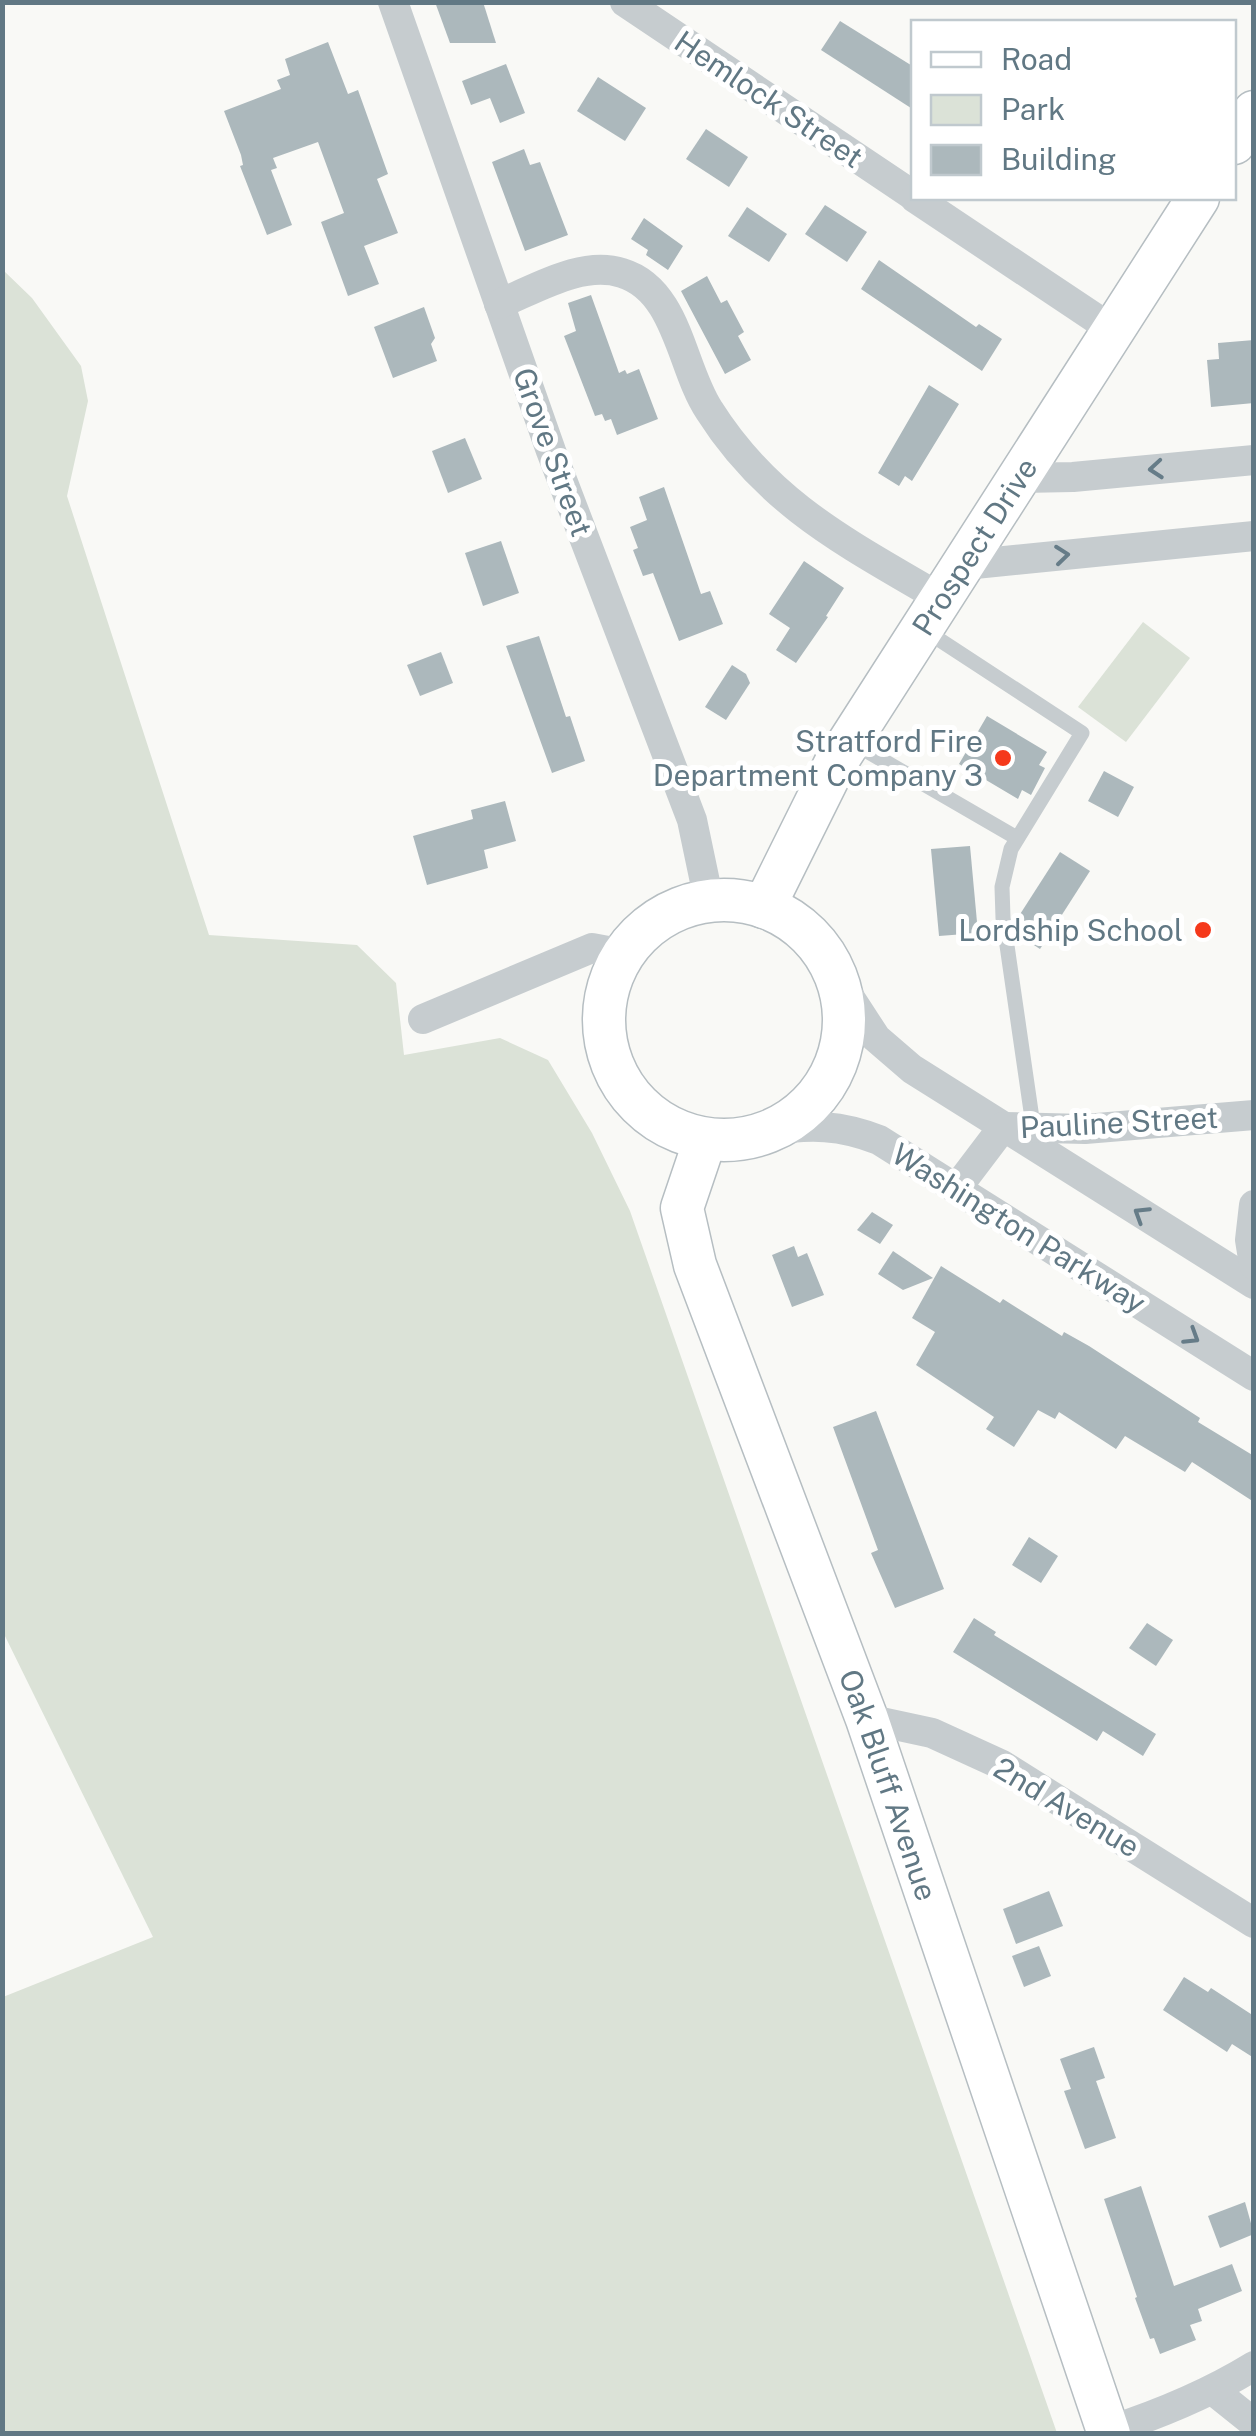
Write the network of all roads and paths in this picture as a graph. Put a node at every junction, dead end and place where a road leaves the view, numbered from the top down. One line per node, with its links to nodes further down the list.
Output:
1 (393, 2): 8 (street, Grove Street)
2 (624, 2): 5 (street, Hemlock Street)
3 (1254, 112): 4 (main road)
4 (1236, 140)
5 (911, 195)
6 (918, 200): 9 (street, Hemlock Street)
7 (1197, 200): 9 (main road, Prospect Drive)
8 (500, 304): 13 (street); 16 (street, Grove Street)
9 (1113, 330): 11 (main road, Prospect Drive)
10 (1254, 460): 11 (street, one-way to 11)
11 (1021, 478): 13 (main road, Prospect Drive)
12 (1254, 536): 13 (street, one-way to 12)
13 (943, 598): 14 (main road, Prospect Drive); 15 (lane)
14 (850, 741): 15 (lane); 17 (main road, Prospect Drive)
15 (1017, 838): 23 (lane)
16 (709, 901): 17 (main road); 18 (main road)
17 (764, 907): 19 (main road)
18 (624, 954): 20 (street); 24 (main road)
19 (835, 975): 22 (main road); 23 (street)
20 (423, 1018)
21 (1254, 1115): 23 (street, Pauline Street)
22 (770, 1132): 24 (main road); 25 (street, Washington Parkway)
23 (1024, 1133): 25 (street, Pauline Street); 28 (street, one-way to 23)
24 (705, 1140): 30 (main road, Oak Bluff Avenue)
25 (956, 1189): 29 (street, Washington Parkway, one-way to 29)
26 (1254, 1205): 27 (street)
27 (1254, 1265)
28 (1254, 1284)
29 (1254, 1376)
30 (868, 1719): 31 (street, 2nd Avenue); 35 (main road, Oak Bluff Avenue)
31 (1254, 1923)
32 (1254, 2366): 33 (street)
33 (1214, 2391): 34 (street); 35 (street)
34 (1254, 2423)
35 (1108, 2432)

